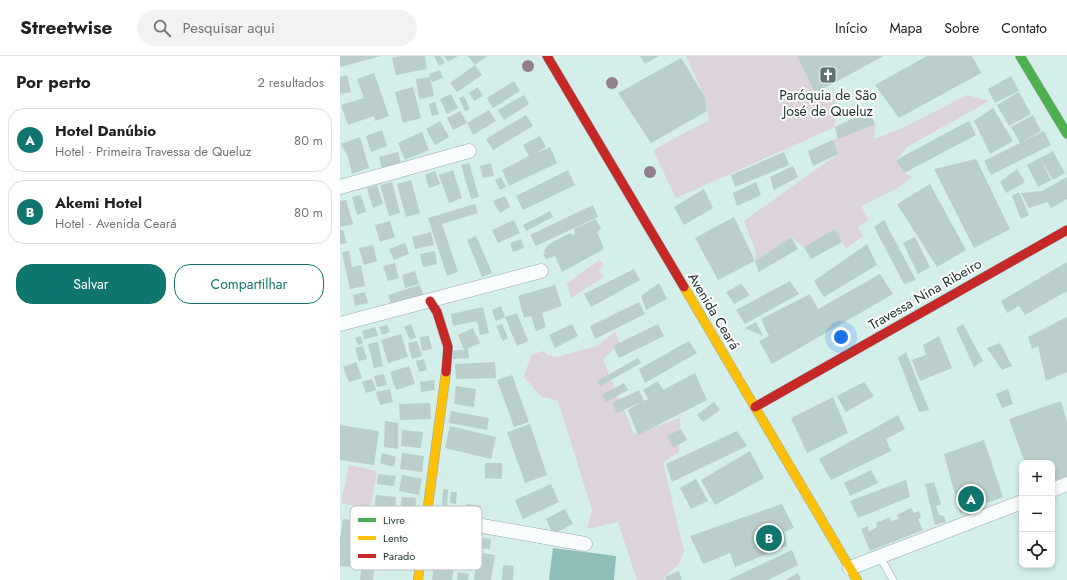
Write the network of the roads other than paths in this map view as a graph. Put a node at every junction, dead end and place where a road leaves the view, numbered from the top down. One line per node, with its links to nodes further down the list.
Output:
1 (547, 56): 10 (main road, Avenida Ceará)
2 (1020, 56): 3 (main road)
3 (1067, 134)
4 (470, 151): 5 (street)
5 (340, 187)
6 (1067, 230): 10 (main road, Travessa Nina Ribeiro)
7 (541, 270): 8 (street)
8 (430, 301): 9 (street); 14 (main road)
9 (340, 324)
10 (755, 407): 19 (main road, Avenida Ceará)
11 (1067, 484): 12 (street)
12 (1055, 489)
13 (1019, 503): 17 (street)
14 (427, 506)
15 (482, 526): 16 (street)
16 (585, 544)
17 (880, 557): 19 (street); 21 (lane)
18 (419, 570): 20 (main road)
19 (854, 574)
20 (418, 580)
21 (893, 580)

